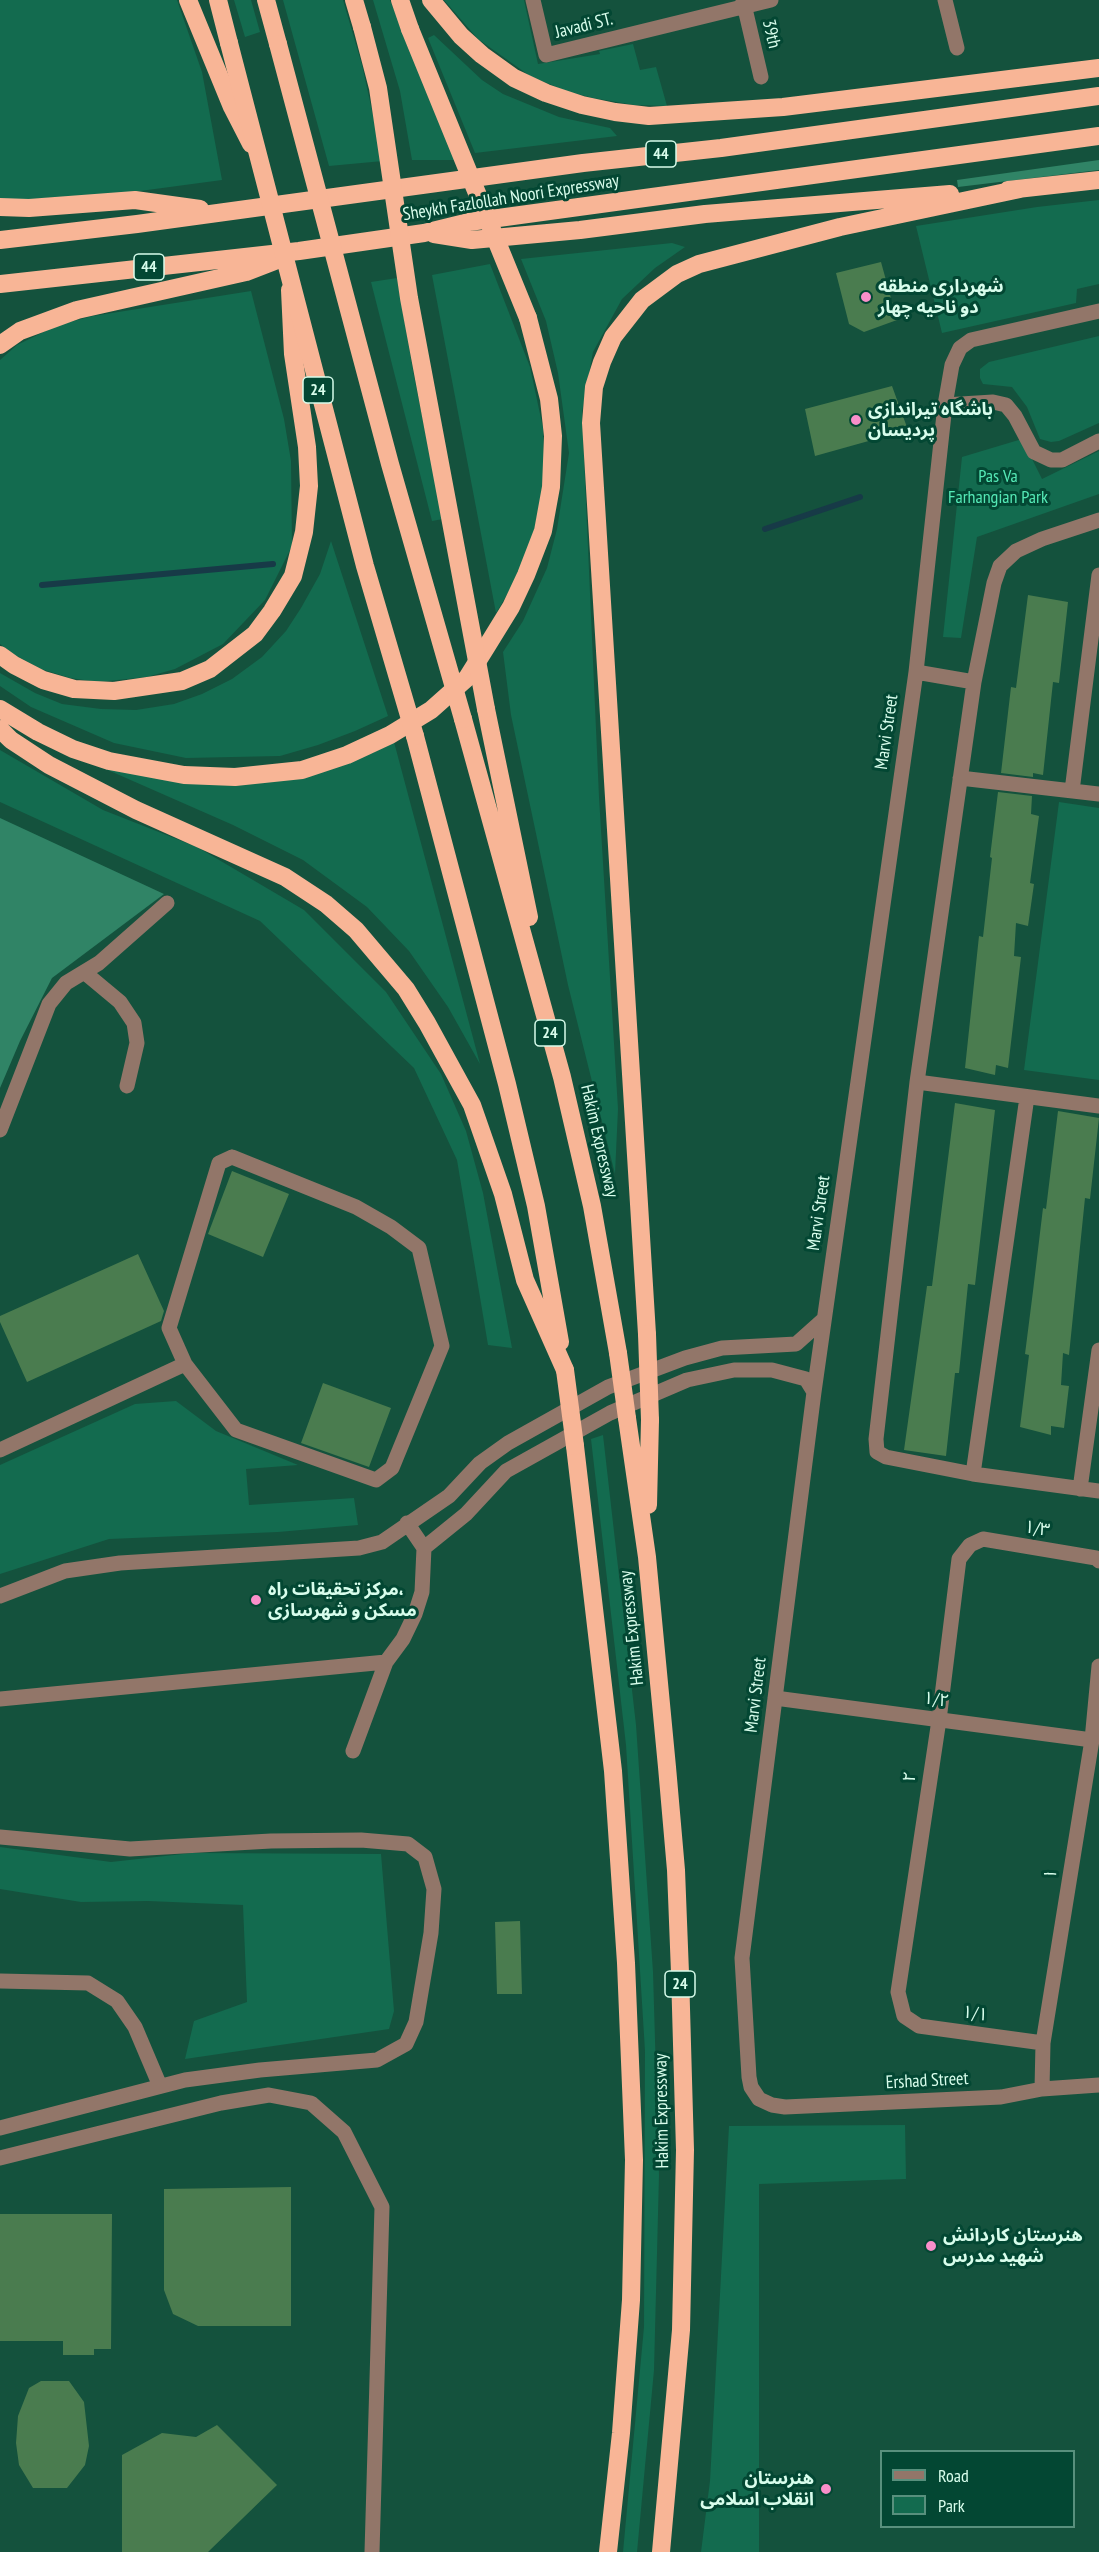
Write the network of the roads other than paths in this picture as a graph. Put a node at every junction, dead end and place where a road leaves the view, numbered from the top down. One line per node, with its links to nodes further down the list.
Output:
1 (188, 0): 16 (highway)
2 (218, 0): 16 (highway, 24, bridge)
3 (267, 0): 42 (highway, Hakim Expressway / 24, bridge)
4 (354, 0): 42 (highway, bridge)
5 (400, 0): 35 (highway, bridge)
6 (431, 0): 12 (highway)
7 (533, 0): 10 (street, Javadi ST.)
8 (771, 0): 10 (street, Javadi ST.)
9 (945, 0): 11 (street)
10 (744, 3): 13 (street, 39th)
11 (957, 48)
12 (1099, 68)
13 (761, 77)
14 (1099, 96): 20 (highway, Sheykh Fazlollah Noori Expressway / 44)
15 (1099, 136): 21 (highway, Sheykh Fazlollah Noori Expressway / 44)
16 (261, 163): 24 (highway, 24, bridge)
17 (1099, 180): 18 (highway)
18 (1020, 189): 21 (highway); 62 (highway, bridge)
19 (0, 207): 20 (highway)
20 (223, 212): 22 (highway, Sheykh Fazlollah Noori Expressway / 44)
21 (424, 233): 23 (highway, Sheykh Fazlollah Noori Expressway / 44)
22 (0, 240)
23 (299, 251): 25 (highway, Sheykh Fazlollah Noori Expressway / 44); 27 (highway)
24 (290, 283): 32 (highway); 51 (highway, Hakim Expressway / 24, bridge)
25 (0, 284)
26 (1099, 311): 28 (street, Marvi Street)
27 (0, 345)
28 (945, 405): 29 (street); 33 (street, Marvi Street)
29 (1099, 441)
30 (1099, 520): 34 (street)
31 (1099, 575): 38 (street)
32 (0, 656)
33 (916, 672): 34 (street); 48 (street, Marvi Street)
34 (974, 682): 37 (street)
35 (0, 709)
36 (0, 729): 51 (highway)
37 (960, 778): 38 (street); 43 (street)
38 (1072, 791): 39 (street)
39 (1099, 794)
40 (167, 903): 41 (street)
41 (84, 972): 44 (street); 47 (street)
42 (562, 1077): 62 (highway, Hakim Expressway / 24, bridge)
43 (917, 1082): 45 (street); 54 (street)
44 (127, 1086)
45 (1027, 1096): 46 (street); 54 (street)
46 (1099, 1106)
47 (0, 1130)
48 (824, 1318): 52 (street, Marvi Street); 57 (street)
49 (1099, 1350): 55 (street)
50 (185, 1364): 50 (street); 53 (street)
51 (565, 1370): 83 (highway, Hakim Expressway / 24, bridge)
52 (814, 1392): 58 (street); 67 (street, Marvi Street)
53 (0, 1450)
54 (973, 1474): 55 (street)
55 (1080, 1489): 56 (street)
56 (1099, 1491)
57 (449, 1496): 58 (street); 59 (street)
58 (466, 1514): 61 (street)
59 (407, 1522): 61 (street); 64 (street)
60 (970, 1545): 63 (street, ۱/۳); 69 (street, ۲)
61 (424, 1548): 65 (street)
62 (646, 1557): 84 (highway, Hakim Expressway / 24)
63 (1099, 1561)
64 (0, 1596)
65 (386, 1662): 68 (street); 71 (street)
66 (1099, 1666): 70 (street, ۱)
67 (775, 1698): 69 (street, ۱/۲); 79 (street, Marvi Street)
68 (0, 1699)
69 (939, 1720): 70 (street, ۱/۲); 74 (street, ۲)
70 (1092, 1740): 75 (street, ۱)
71 (353, 1751)
72 (0, 1837): 77 (street)
73 (0, 1981): 77 (street)
74 (904, 2016): 75 (street, ۱/۱)
75 (1043, 2043): 78 (street, ۱)
76 (1099, 2085): 78 (street, Ershad Street)
77 (160, 2086): 80 (street)
78 (1042, 2089): 79 (street, Ershad Street)
79 (759, 2099)
80 (0, 2128)
81 (0, 2158): 82 (street)
82 (372, 2552)
83 (608, 2552)
84 (661, 2552)

